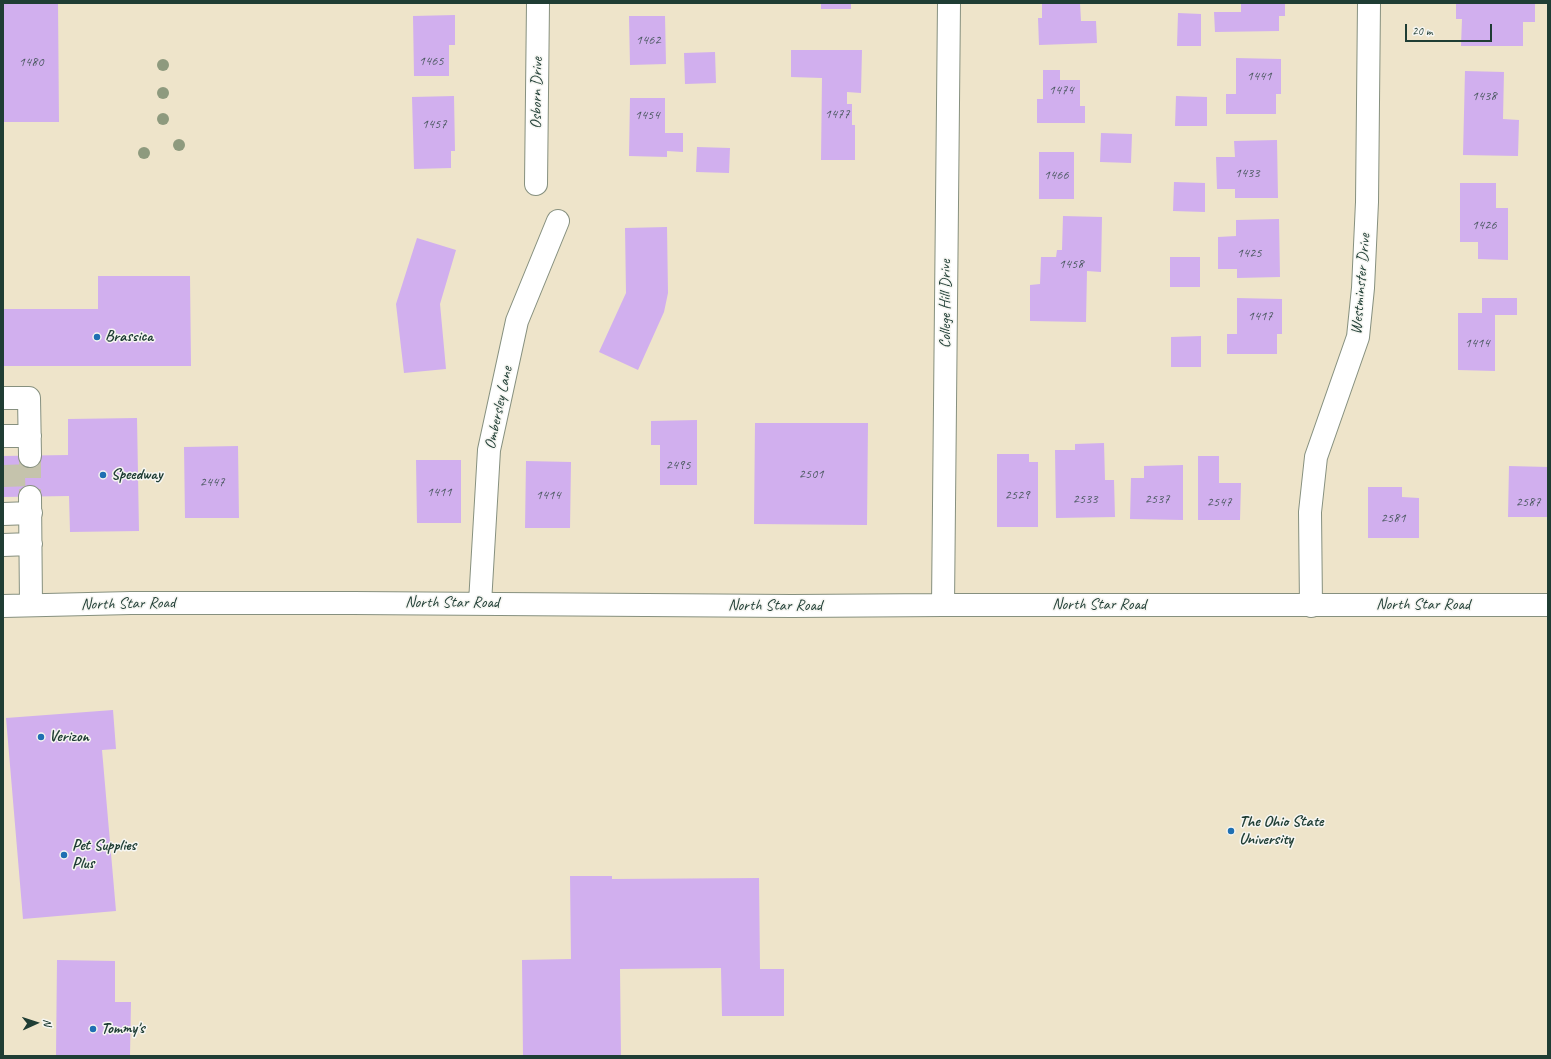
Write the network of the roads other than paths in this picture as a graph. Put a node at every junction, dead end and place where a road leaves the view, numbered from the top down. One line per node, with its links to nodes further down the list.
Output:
1 (538, 3): 4 (street, Osborn Drive)
2 (949, 3): 12 (street, College Hill Drive)
3 (1369, 3): 16 (street, Westminster Drive)
4 (536, 184)
5 (558, 221): 11 (street, Ombersley Lane)
6 (3, 398): 7 (street)
7 (3, 436)
8 (3, 514): 9 (street)
9 (31, 544): 10 (street); 13 (street)
10 (3, 545)
11 (480, 603): 12 (street, North Star Road); 13 (street, North Star Road)
12 (943, 604): 16 (street, North Star Road)
13 (31, 605): 15 (street, North Star Road)
14 (1548, 605): 16 (street, North Star Road)
15 (3, 606)
16 (1311, 606)

